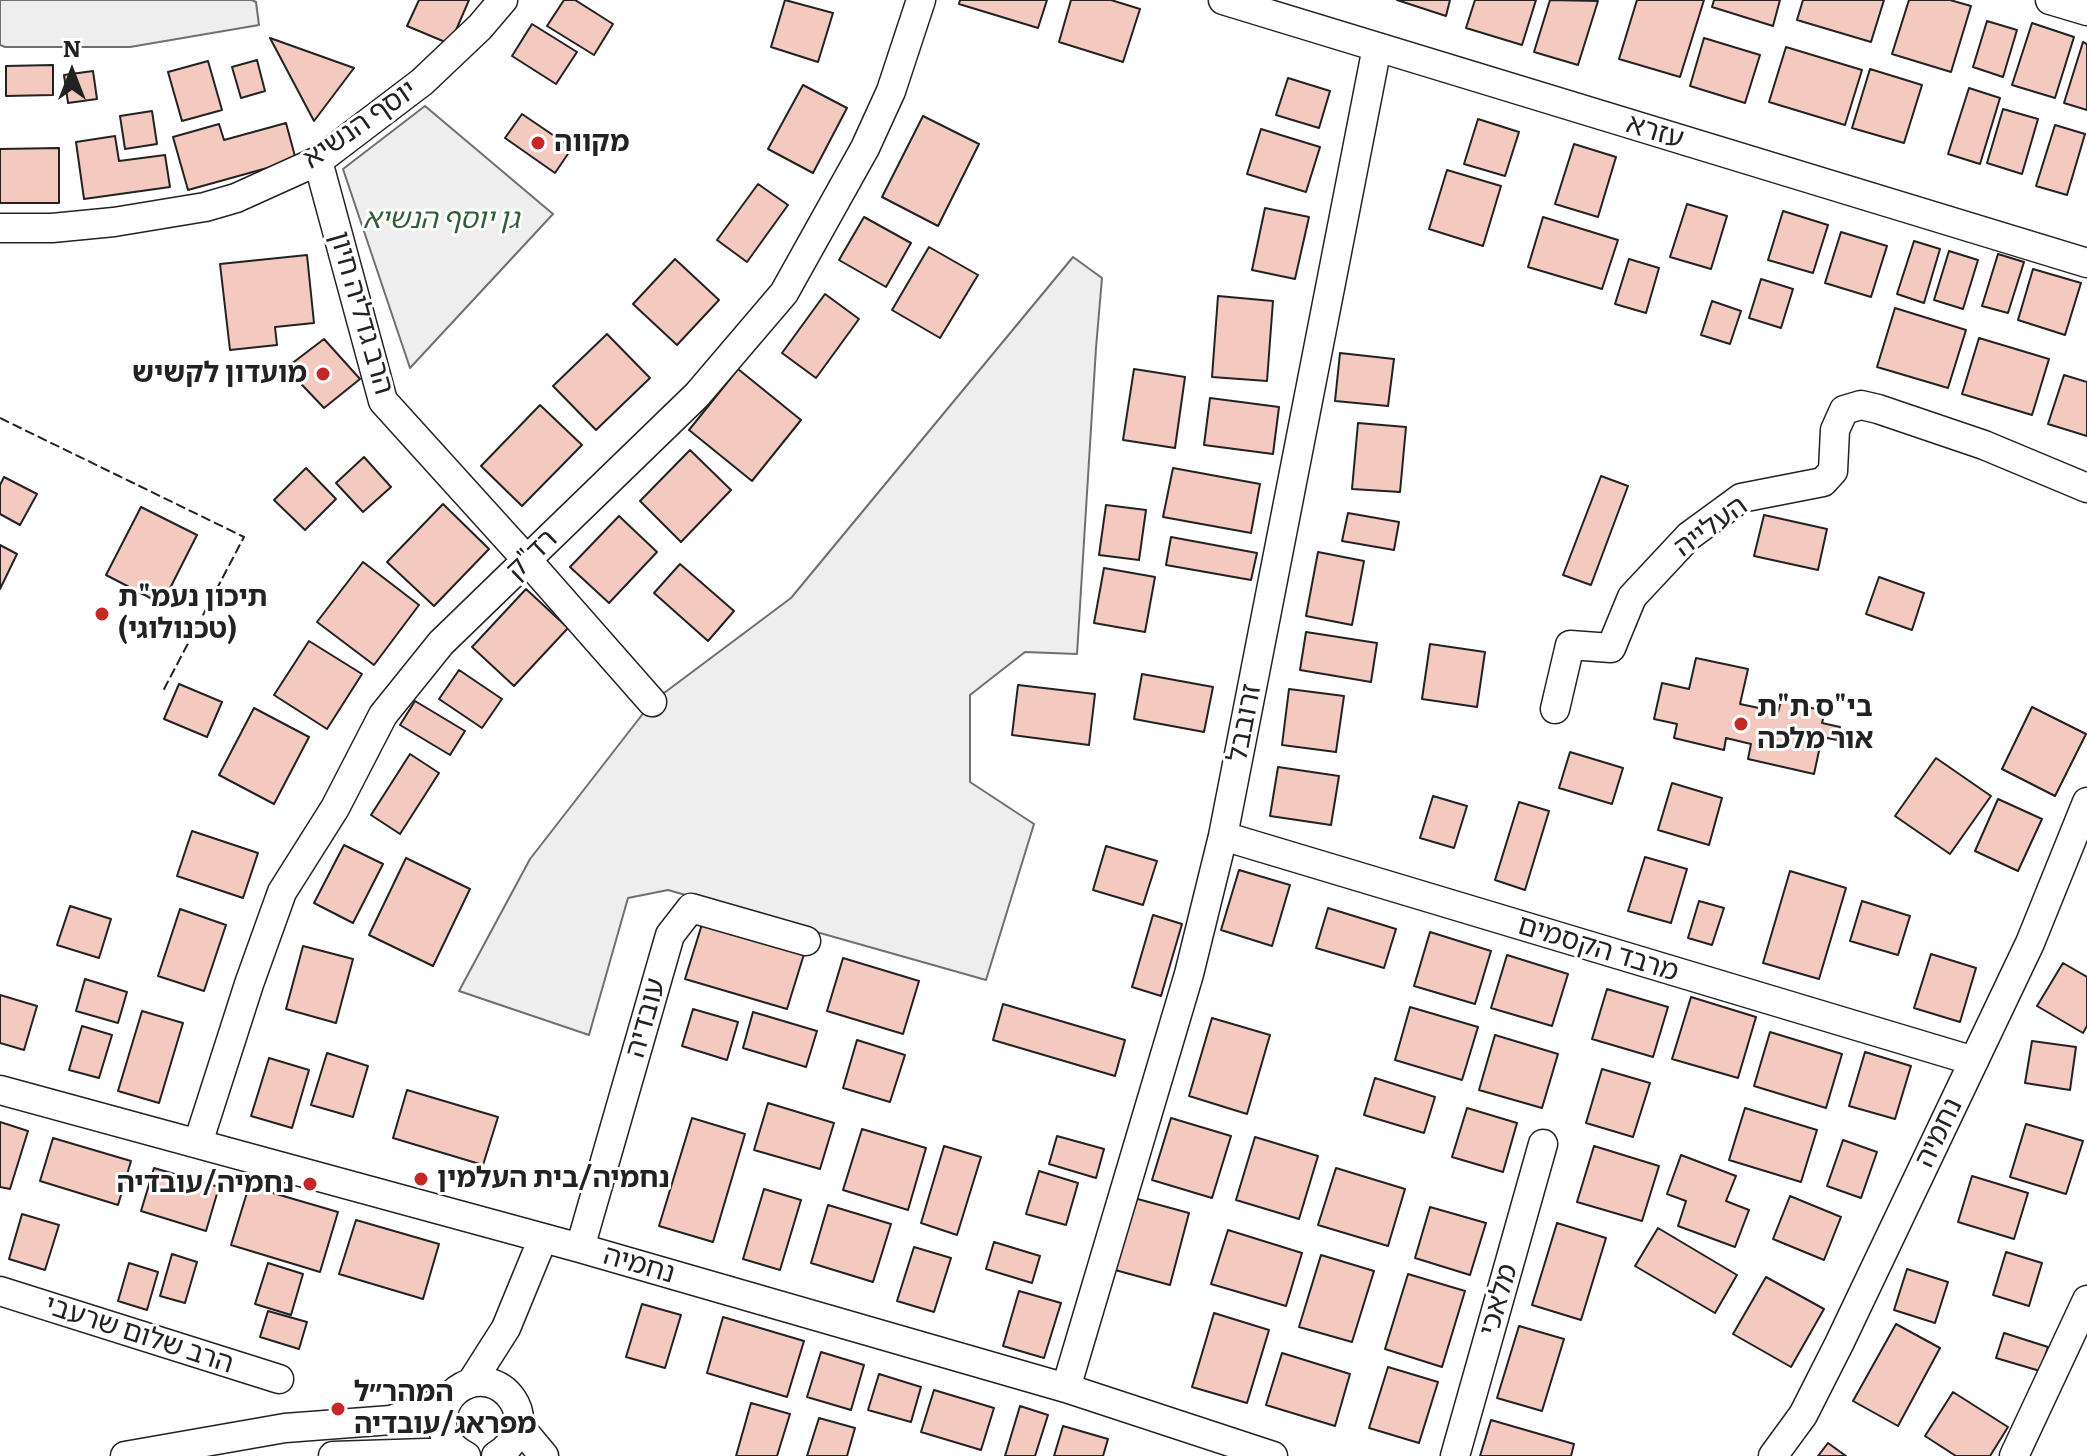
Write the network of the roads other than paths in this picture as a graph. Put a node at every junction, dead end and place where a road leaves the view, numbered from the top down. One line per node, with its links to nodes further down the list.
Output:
1 (503, 0): 7 (street, יוסף הנשיא)
2 (921, 0): 11 (street, רד"ק)
3 (1223, 0): 6 (street, עזרא)
4 (2050, 0): 5 (street)
5 (2087, 11)
6 (1377, 47): 9 (street, עזרא); 15 (street, זרובבל)
7 (318, 161): 8 (street, יוסף הנשיא); 11 (street, הרב גדליה חיון)
8 (0, 228)
9 (2087, 263)
10 (2087, 488): 13 (street, העלייה)
11 (527, 560): 12 (street, הרב גדליה חיון); 19 (street, רד"ק)
12 (652, 702)
13 (1555, 709)
14 (2087, 802): 17 (street, נחמיה)
15 (1223, 836): 17 (street, מרבד הקסמים); 28 (street, זרובבל)
16 (806, 941): 22 (street, עובדיה)
17 (1974, 1061): 39 (street, נחמיה)
18 (0, 1090): 19 (street, נחמיה)
19 (198, 1143): 21 (street, נחמיה)
20 (1543, 1144): 38 (street, מלאכי)
21 (543, 1238): 22 (street, נחמיה); 25 (street)
22 (580, 1248): 28 (street, נחמיה)
23 (0, 1291): 26 (street, הרב שלום שרעבי)
24 (2087, 1300): 40 (street)
25 (506, 1328): 27 (street); 29 (street)
26 (279, 1379)
27 (471, 1383): 29 (street); 30 (street)
28 (1066, 1388): 37 (street, נחמיה)
29 (506, 1391): 31 (street)
30 (448, 1400): 32 (street); 33 (street)
31 (519, 1426): 35 (street); 36 (street)
32 (462, 1454): 34 (street)
33 (125, 1456)
34 (333, 1456)
35 (496, 1456)
36 (544, 1456)
37 (1273, 1456)
38 (1455, 1456)
39 (1773, 1456)
40 (2014, 1456)

